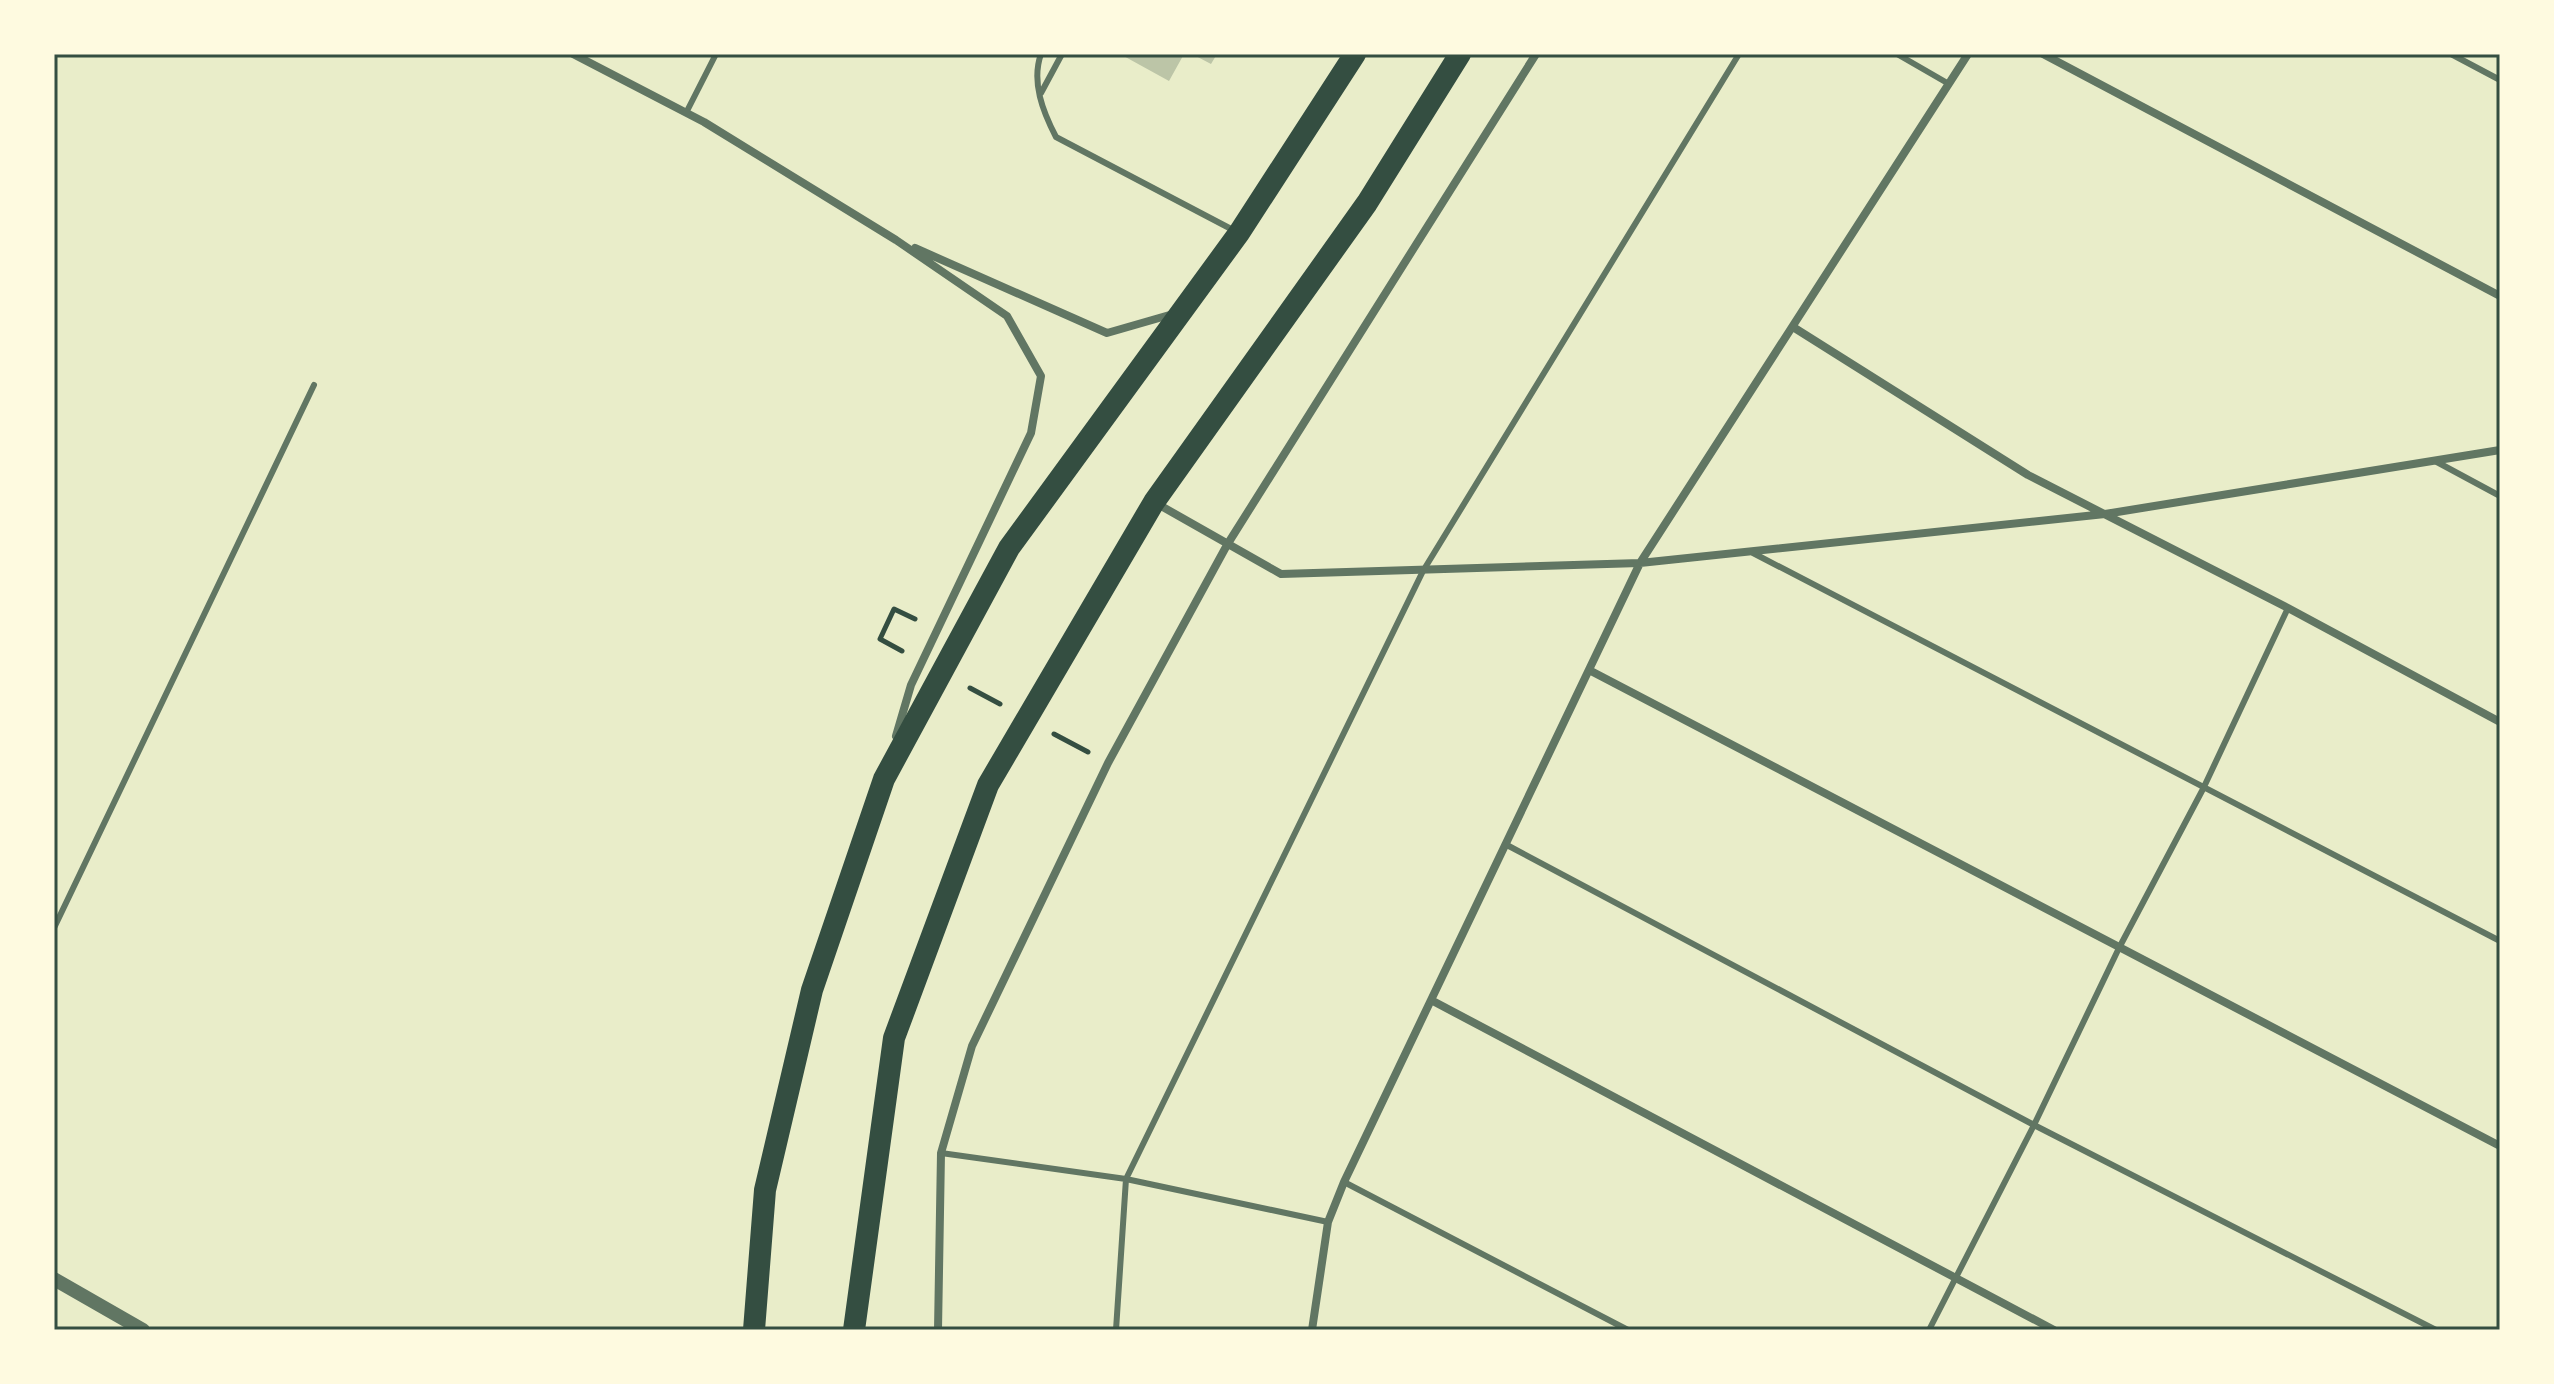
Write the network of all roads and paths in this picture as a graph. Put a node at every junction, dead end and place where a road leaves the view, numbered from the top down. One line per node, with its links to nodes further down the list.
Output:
1 (573, 54): 16 (street)
2 (716, 54): 16 (lane)
3 (1041, 54): 15 (lane)
4 (1062, 54): 15 (lane)
5 (1355, 54): 17 (highway)
6 (1460, 54): 26 (highway)
7 (1536, 54): 28 (street)
8 (1739, 54): 31 (lane)
9 (1897, 54): 14 (lane)
10 (1968, 54): 14 (street)
11 (2043, 54): 19 (street)
12 (2451, 54): 13 (lane)
13 (2500, 80)
14 (1949, 84): 21 (street)
15 (1040, 94): 17 (lane)
16 (686, 113): 18 (street)
17 (1239, 233): 20 (highway)
18 (896, 240): 20 (street); 33 (street)
19 (2500, 296)
20 (1182, 311): 41 (highway)
21 (1793, 327): 27 (street); 30 (street)
22 (314, 385): 44 (lane)
23 (2500, 450): 24 (street)
24 (2435, 461): 25 (lane); 27 (street)
25 (2500, 496)
26 (1154, 502): 28 (street); 58 (highway)
27 (2105, 514): 29 (street); 32 (street)
28 (1227, 545): 31 (street); 50 (street)
29 (1753, 553): 30 (street); 42 (lane)
30 (1640, 563): 31 (street); 35 (street)
31 (1423, 571): 51 (lane)
32 (2288, 608): 38 (street); 42 (lane)
33 (938, 630): 34 (path); 41 (street)
34 (907, 654)
35 (1589, 670): 43 (street); 46 (street)
36 (963, 684): 37 (path)
37 (1004, 707)
38 (2500, 722)
39 (1046, 729): 40 (path)
40 (1073, 745)
41 (884, 779): 57 (highway)
42 (2203, 789): 45 (lane); 46 (lane)
43 (1505, 844): 47 (street); 48 (lane)
44 (54, 928)
45 (2500, 941)
46 (2119, 948): 48 (lane); 49 (street)
47 (1431, 1000): 52 (street); 55 (street)
48 (2034, 1125): 55 (lane); 65 (lane)
49 (2500, 1146)
50 (941, 1153): 51 (lane); 59 (street)
51 (1126, 1179): 53 (lane); 60 (lane)
52 (1344, 1182): 53 (street); 62 (lane)
53 (1328, 1222): 61 (street)
54 (54, 1279): 56 (street)
55 (1955, 1279): 63 (lane); 64 (street)
56 (143, 1330)
57 (754, 1330)
58 (854, 1330)
59 (938, 1330)
60 (1116, 1330)
61 (1312, 1330)
62 (1628, 1330)
63 (1929, 1330)
64 (2054, 1330)
65 (2436, 1330)

